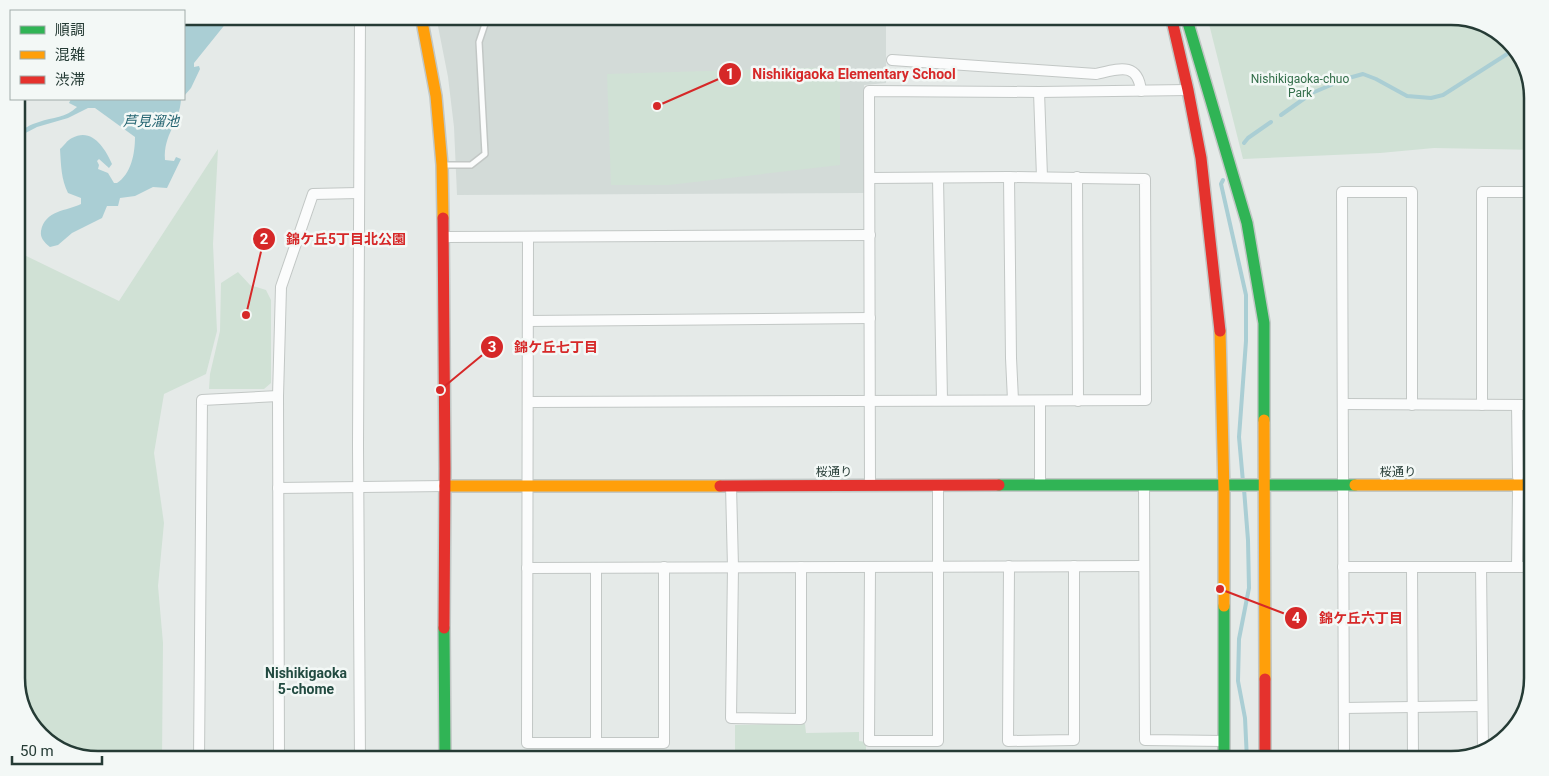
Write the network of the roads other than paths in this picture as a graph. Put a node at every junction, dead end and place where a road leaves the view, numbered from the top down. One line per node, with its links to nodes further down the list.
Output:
1 (360, 25): 17 (street)
2 (423, 25): 10 (street)
3 (485, 25): 10 (lane)
4 (1173, 25): 7 (street)
5 (1189, 25): 44 (street)
6 (892, 60): 8 (street)
7 (1188, 90): 8 (street); 43 (street)
8 (1141, 91): 9 (street)
9 (1039, 92): 12 (street); 13 (street)
10 (442, 165): 19 (street)
11 (1009, 177): 12 (street); 14 (street); 25 (street)
12 (1042, 177): 15 (street)
13 (870, 178): 14 (street); 18 (street)
14 (938, 178): 24 (street)
15 (1076, 178): 28 (street); 28 (street)
16 (1524, 192): 32 (street)
17 (358, 193): 23 (street); 48 (street)
18 (870, 235): 20 (street); 21 (street)
19 (444, 236): 20 (street); 38 (street)
20 (528, 237): 22 (street)
21 (870, 318): 22 (street); 26 (street)
22 (528, 321): 29 (street)
23 (278, 396): 47 (street); 71 (street)
24 (942, 400): 25 (street); 26 (street)
25 (1013, 400): 27 (street)
26 (869, 401): 29 (street); 41 (street)
27 (1040, 401): 28 (street); 42 (street)
28 (1078, 401)
29 (528, 402): 39 (street)
30 (1344, 404): 31 (street); 31 (street); 45 (street)
31 (1412, 405): 32 (street)
32 (1482, 405): 33 (street)
33 (1518, 405): 34 (street); 35 (street)
34 (1524, 405)
35 (1518, 477)
36 (938, 485): 41 (street, 桜通り); 42 (street, 桜通り); 57 (street)
37 (1144, 485): 42 (street, 桜通り); 43 (street, 桜通り); 52 (street)
38 (445, 486): 39 (street, 桜通り); 48 (street); 74 (street)
39 (527, 486): 40 (street, 桜通り); 62 (street)
40 (731, 486): 41 (street, 桜通り); 54 (street)
41 (870, 486)
42 (1040, 486)
43 (1227, 486): 44 (street, 桜通り); 68 (street)
44 (1260, 486): 45 (street, 桜通り); 76 (street)
45 (1344, 486): 46 (street, 桜通り); 58 (street)
46 (1524, 486)
47 (278, 488): 48 (street); 72 (street)
48 (359, 488): 73 (street)
49 (1518, 492): 60 (street)
50 (1009, 566): 51 (street); 51 (street); 57 (street)
51 (1074, 566): 52 (street)
52 (1144, 566): 68 (street)
53 (664, 567): 54 (street); 63 (street); 69 (street)
54 (732, 567): 55 (street); 55 (street)
55 (801, 567): 56 (street)
56 (870, 567): 57 (street); 57 (street)
57 (938, 567)
58 (1343, 567): 64 (street); 66 (street)
59 (1481, 567): 60 (street); 64 (street); 65 (street)
60 (1518, 567): 61 (street)
61 (1524, 567)
62 (527, 568): 63 (street); 69 (street)
63 (596, 568): 69 (street)
64 (1412, 568): 67 (street)
65 (1482, 706): 67 (street); 70 (street)
66 (1344, 708): 67 (street); 77 (street)
67 (1413, 708): 78 (street)
68 (1224, 741): 75 (street)
69 (596, 743)
70 (1482, 745)
71 (199, 751)
72 (279, 751)
73 (360, 751)
74 (445, 751)
75 (1224, 751)
76 (1265, 751)
77 (1344, 751)
78 (1413, 751)

